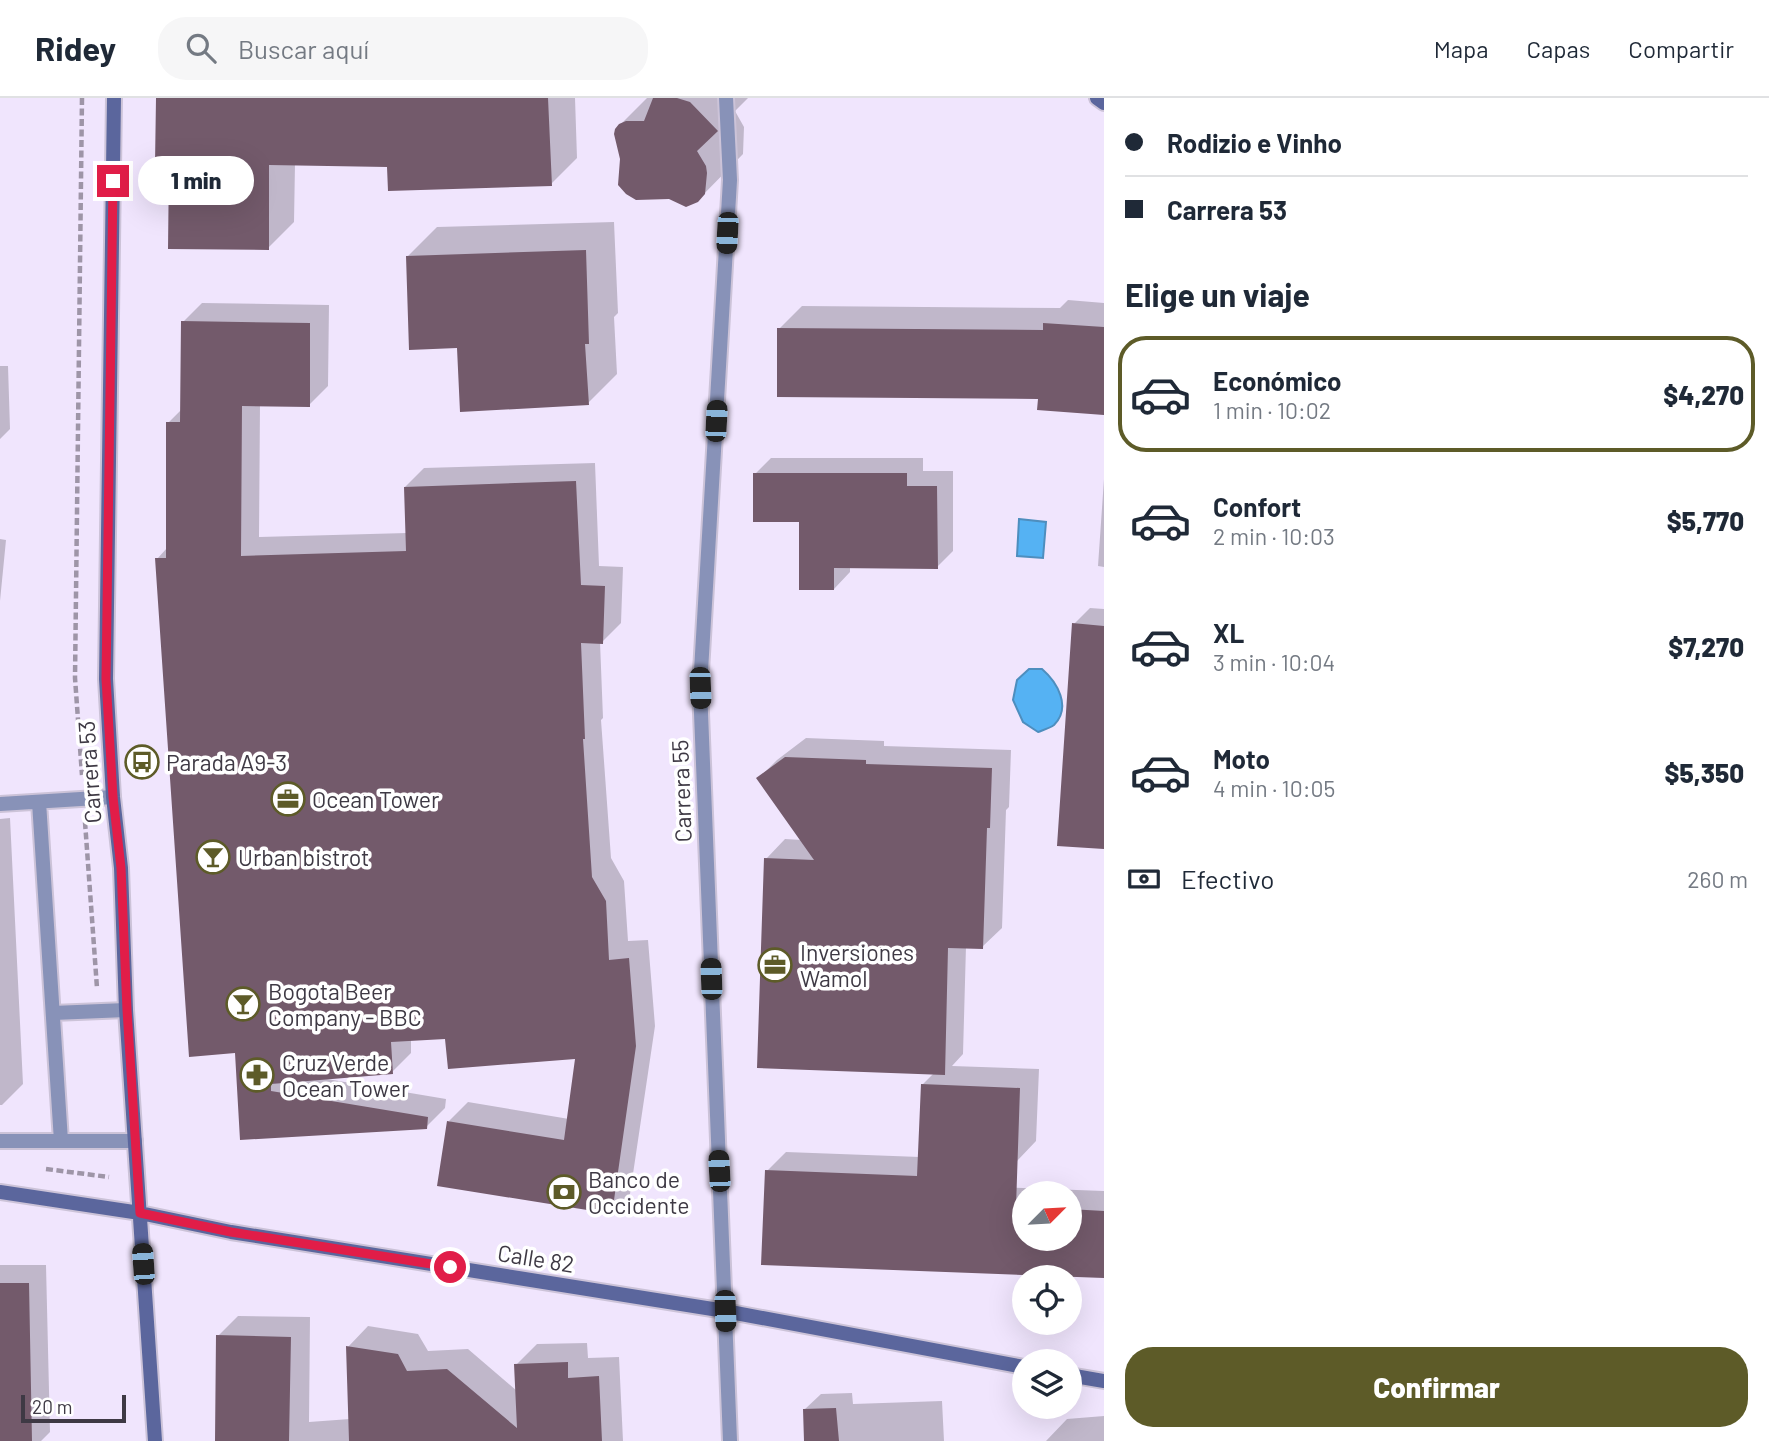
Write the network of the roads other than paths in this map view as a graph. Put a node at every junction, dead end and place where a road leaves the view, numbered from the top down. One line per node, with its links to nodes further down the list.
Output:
1 (114, 98): 5 (main road, Carrera 53)
2 (726, 98): 15 (street, Carrera 55)
3 (1097, 98): 4 (main road)
4 (1104, 103)
5 (113, 797): 6 (street); 8 (main road, Carrera 53)
6 (40, 802): 7 (street); 9 (street)
7 (0, 804)
8 (127, 1010): 9 (street); 12 (main road, Carrera 53)
9 (53, 1013): 11 (street)
10 (0, 1141): 11 (street)
11 (61, 1141): 12 (street)
12 (135, 1141): 14 (main road, Carrera 53)
13 (0, 1192): 14 (main road, Calle 82)
14 (140, 1213): 15 (main road, Calle 82); 19 (main road, Carrera 53)
15 (725, 1311): 16 (main road, Calle 82); 20 (street, Carrera 55)
16 (1012, 1365)
17 (1082, 1377): 18 (main road)
18 (1104, 1381)
19 (155, 1441)
20 (730, 1441)

